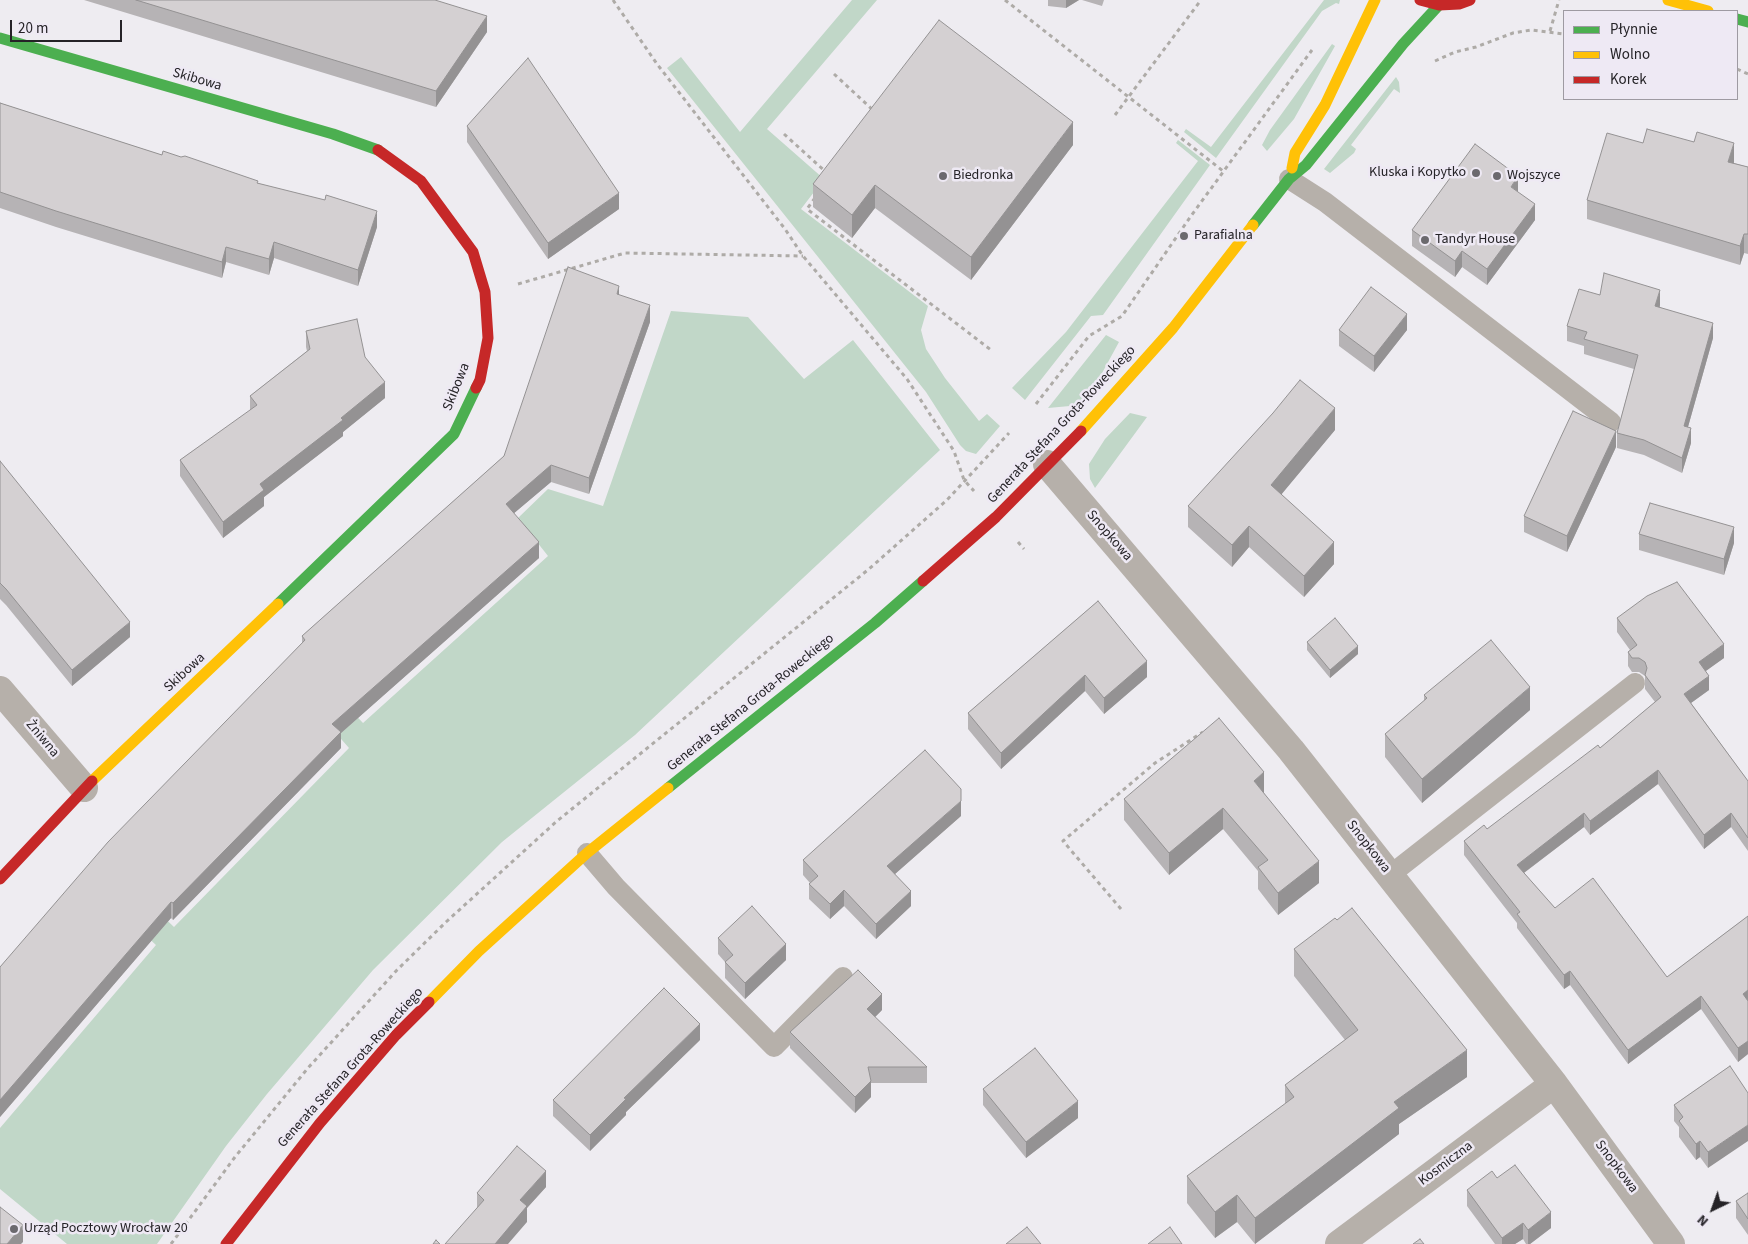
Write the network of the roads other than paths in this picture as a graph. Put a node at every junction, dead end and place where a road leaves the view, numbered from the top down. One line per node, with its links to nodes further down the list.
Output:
1 (1376, 0): 8 (street, Generała Stefana Grota-Roweckiego)
2 (1420, 0): 5 (street)
3 (1470, 0): 5 (street)
4 (1668, 0): 6 (street)
5 (1439, 5): 8 (street, Generała Stefana Grota-Roweckiego)
6 (1704, 10)
7 (0, 38): 13 (street, Skibowa)
8 (1289, 179): 9 (lane); 10 (street, Generała Stefana Grota-Roweckiego)
9 (1611, 422)
10 (1048, 464): 14 (street, Generała Stefana Grota-Roweckiego); 15 (street, Snopkowa)
11 (1635, 683): 15 (lane)
12 (0, 690): 13 (street, Żniwna)
13 (84, 788): 16 (street, Skibowa)
14 (587, 853): 17 (lane); 19 (street, Generała Stefana Grota-Roweckiego)
15 (1390, 875): 18 (street, Snopkowa)
16 (0, 879)
17 (843, 977)
18 (1554, 1084): 20 (street, Kosmiczna); 21 (street, Snopkowa)
19 (226, 1244)
20 (1339, 1244)
21 (1671, 1244)

